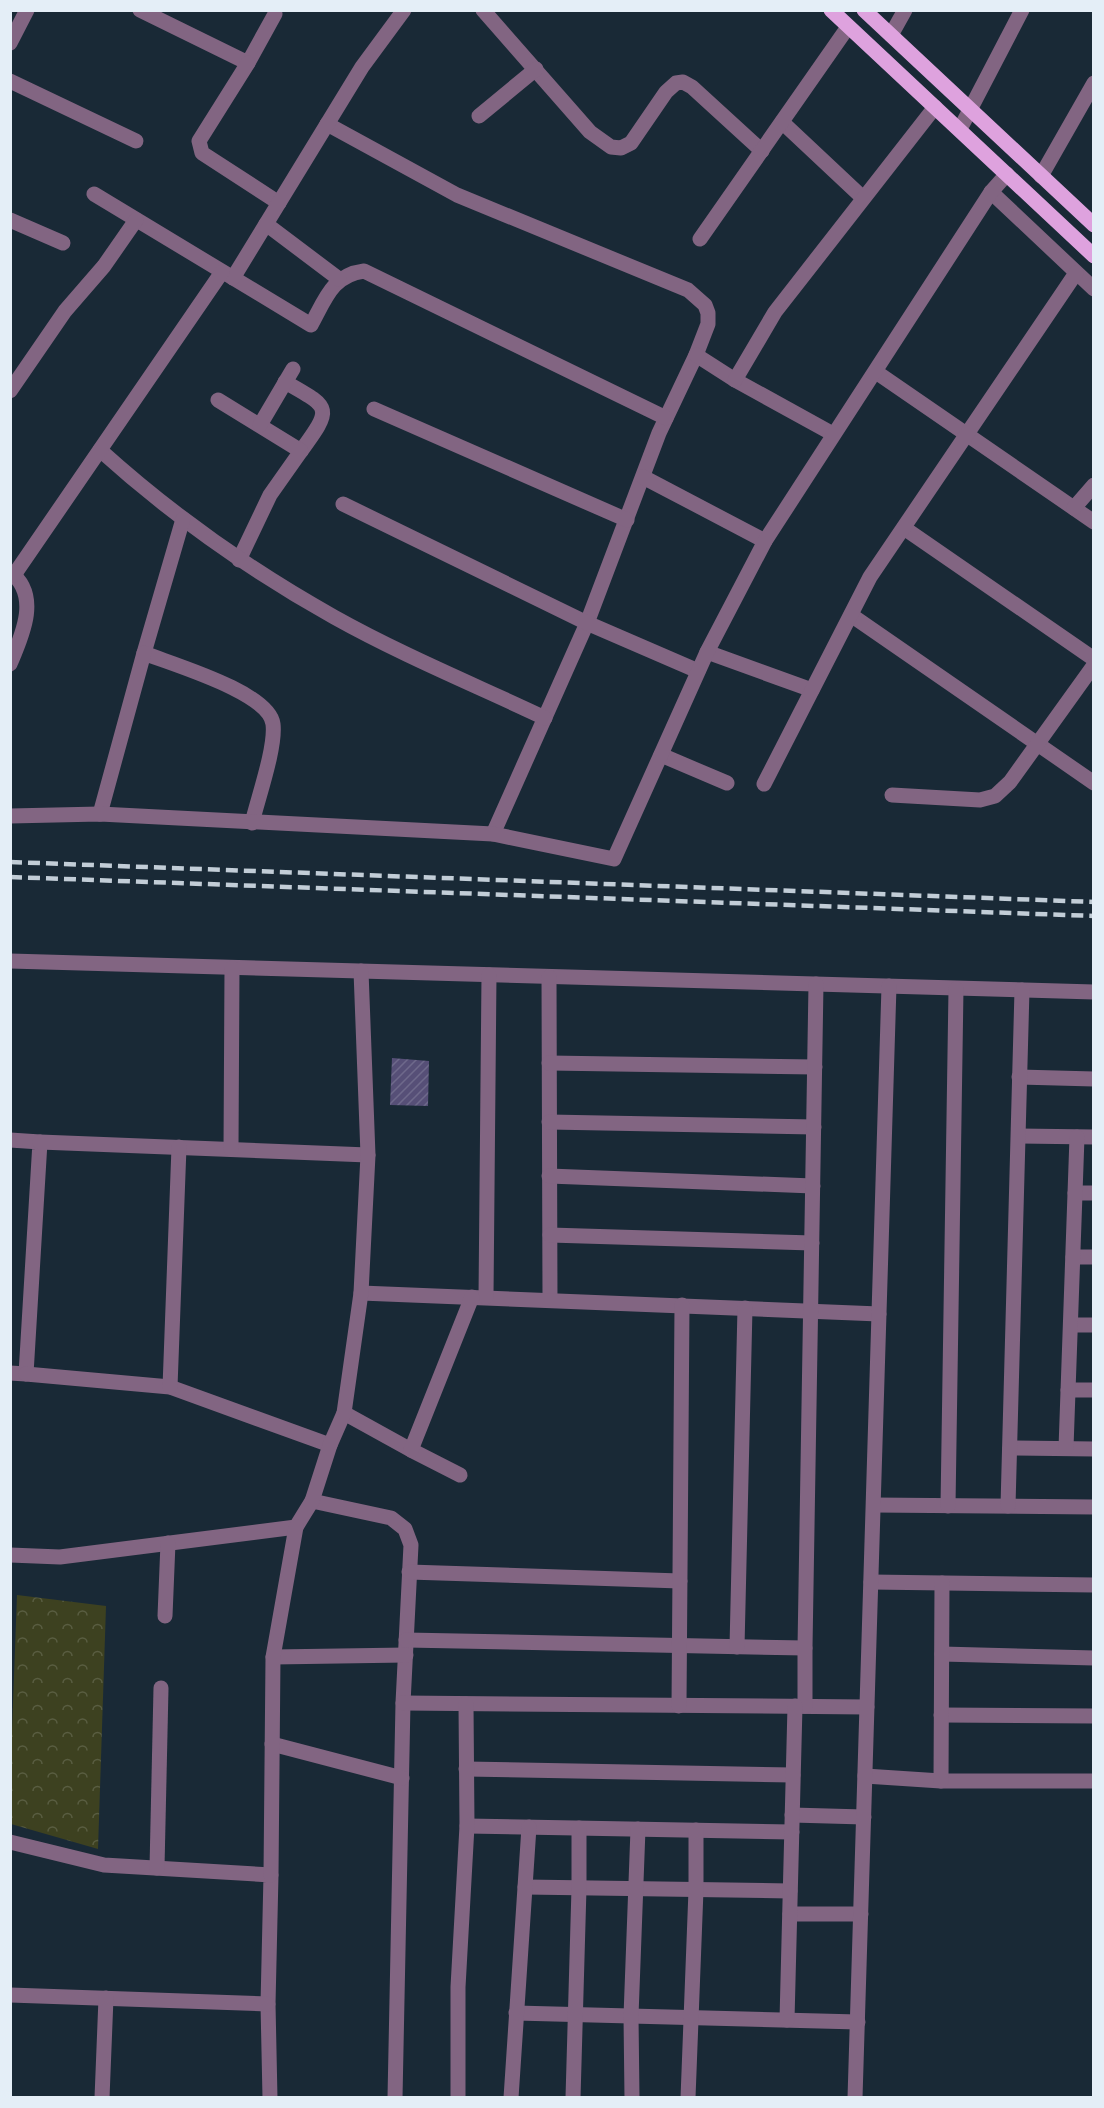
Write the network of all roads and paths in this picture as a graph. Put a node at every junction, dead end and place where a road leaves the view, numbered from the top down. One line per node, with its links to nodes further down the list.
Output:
1 (27, 10): 13 (street)
2 (140, 10): 10 (street)
3 (404, 10): 22 (street)
4 (483, 10): 15 (street)
5 (831, 10): 11 (main road)
6 (864, 10): 12 (main road)
7 (905, 10): 12 (street)
8 (1022, 10): 19 (street)
9 (275, 14): 14 (street)
10 (161, 15): 14 (street)
11 (848, 27): 18 (main road); 21 (street)
12 (891, 35): 19 (main road)
13 (10, 43)
14 (248, 63): 31 (street)
15 (536, 69): 20 (street); 25 (street)
16 (10, 81): 24 (street)
17 (1094, 83): 27 (street)
18 (935, 107): 23 (main road); 30 (street)
19 (969, 110): 23 (street); 27 (main road)
20 (479, 116)
21 (782, 122): 25 (street); 30 (street)
22 (327, 124): 31 (street); 43 (street)
23 (960, 129): 26 (main road)
24 (136, 141)
25 (762, 151): 36 (street)
26 (1007, 174): 28 (street); 38 (main road)
27 (1041, 176): 35 (main road)
28 (991, 192): 39 (street); 44 (street)
29 (94, 194): 33 (street)
30 (863, 198): 45 (street)
31 (279, 203): 34 (street)
32 (10, 220): 37 (street)
33 (136, 220): 40 (street); 46 (street)
34 (266, 225): 40 (street); 41 (street)
35 (1093, 225)
36 (700, 239)
37 (63, 243)
38 (1094, 256)
39 (1076, 273): 42 (street); 52 (street)
40 (228, 275): 41 (street); 53 (street)
41 (339, 279): 49 (street)
42 (1094, 289)
43 (696, 355): 45 (street); 49 (street)
44 (876, 372): 51 (street); 52 (street)
45 (735, 380): 51 (street)
46 (10, 391)
47 (218, 400): 50 (street)
48 (374, 409): 60 (street)
49 (666, 418): 55 (street)
50 (260, 425): 54 (street); 54 (street)
51 (833, 434): 63 (street)
52 (968, 435): 58 (street); 62 (street)
53 (100, 450): 59 (street); 65 (street)
54 (301, 451): 64 (street)
55 (642, 477): 60 (street); 63 (street)
56 (1094, 485): 58 (street)
57 (343, 504): 67 (street)
58 (1074, 508): 61 (street)
59 (183, 519): 64 (street); 69 (street)
60 (627, 520): 67 (street)
61 (1094, 522)
62 (904, 528): 66 (street); 70 (street)
63 (765, 541): 68 (street)
64 (239, 560): 75 (street)
65 (12, 574): 71 (street)
66 (851, 615): 74 (street); 76 (street)
67 (587, 623): 73 (street); 75 (street)
68 (707, 652): 73 (street); 74 (street)
69 (144, 653): 82 (street); 84 (street)
70 (1094, 659)
71 (10, 664)
72 (1094, 665): 76 (street)
73 (698, 672): 77 (street)
74 (812, 690): 80 (street)
75 (545, 718): 85 (street)
76 (1038, 743): 79 (street); 81 (street)
77 (661, 754): 78 (street); 85 (street)
78 (727, 783)
79 (1094, 783)
80 (764, 784)
81 (892, 795)
82 (100, 814): 83 (street); 84 (street)
83 (10, 816)
84 (252, 823): 85 (street)
85 (493, 834)
86 (10, 961): 87 (street)
87 (232, 968): 88 (street); 108 (street)
88 (361, 971): 89 (street); 109 (street)
89 (489, 975): 90 (street); 119 (street)
90 (549, 977): 91 (street); 96 (street)
91 (816, 984): 92 (street); 97 (street)
92 (889, 986): 93 (street); 124 (street)
93 (956, 988): 94 (street); 140 (street)
94 (1022, 990): 95 (street); 98 (street)
95 (1094, 992)
96 (549, 1062): 97 (street); 100 (street)
97 (815, 1067): 101 (street)
98 (1019, 1077): 99 (street); 102 (street)
99 (1094, 1079)
100 (549, 1122): 101 (street); 110 (street)
101 (814, 1127): 111 (street)
102 (1018, 1136): 103 (street); 133 (street)
103 (1077, 1137): 104 (street); 112 (street)
104 (1094, 1137)
105 (10, 1140): 106 (street)
106 (40, 1142): 107 (street); 127 (street)
107 (178, 1147): 108 (street); 128 (street)
108 (231, 1149): 109 (street)
109 (368, 1155): 118 (street)
110 (549, 1176): 111 (street); 114 (street)
111 (813, 1186): 115 (street)
112 (1075, 1193): 113 (street); 116 (street)
113 (1094, 1193)
114 (550, 1235): 115 (street); 120 (street)
115 (812, 1243): 123 (street)
116 (1073, 1257): 117 (street); 125 (street)
117 (1094, 1257)
118 (361, 1293): 119 (street); 131 (street)
119 (479, 1297): 120 (street); 136 (street)
120 (550, 1300): 121 (street)
121 (682, 1305): 122 (street); 147 (street)
122 (746, 1308): 123 (street); 153 (street)
123 (810, 1311): 124 (street); 155 (street)
124 (879, 1314): 139 (street)
125 (1071, 1325): 126 (street); 129 (street)
126 (1094, 1325)
127 (18, 1373): 128 (street)
128 (170, 1388): 132 (street)
129 (1068, 1390): 130 (street); 134 (street)
130 (1094, 1390)
131 (344, 1413): 132 (street); 136 (street)
132 (330, 1445): 138 (street)
133 (1010, 1448): 134 (street); 141 (street)
134 (1066, 1448): 135 (street)
135 (1094, 1449)
136 (411, 1450): 137 (street)
137 (460, 1475)
138 (312, 1501): 143 (street); 146 (street)
139 (874, 1505): 140 (street); 148 (street)
140 (948, 1506): 141 (street)
141 (1008, 1506): 142 (street)
142 (1094, 1507)
143 (297, 1527): 144 (street); 157 (street)
144 (168, 1543): 145 (street); 151 (street)
145 (10, 1555)
146 (409, 1572): 147 (street); 154 (street)
147 (680, 1581): 152 (street)
148 (871, 1582): 149 (street); 164 (street)
149 (942, 1583): 150 (street); 156 (street)
150 (1094, 1585)
151 (165, 1616)
152 (679, 1645): 153 (street); 154 (street); 162 (street)
153 (736, 1647): 155 (street)
154 (406, 1648): 157 (street); 160 (street)
155 (805, 1648): 163 (street)
156 (942, 1654): 158 (street); 165 (street)
157 (273, 1657): 167 (street)
158 (1094, 1658)
159 (161, 1688): 183 (street)
160 (404, 1704): 161 (street); 171 (street)
161 (466, 1704): 162 (street); 168 (street)
162 (679, 1706): 163 (street)
163 (800, 1706): 164 (street); 169 (street)
164 (867, 1707): 170 (street)
165 (941, 1715): 166 (street); 172 (street)
166 (1094, 1716)
167 (272, 1744): 171 (street); 184 (street)
168 (466, 1769): 169 (street); 176 (street)
169 (793, 1775): 174 (street)
170 (865, 1776): 172 (street); 175 (street)
171 (402, 1778): 203 (street)
172 (941, 1780): 173 (street)
173 (1094, 1781)
174 (792, 1815): 175 (street); 181 (street)
175 (864, 1817): 191 (street)
176 (467, 1826): 177 (street); 204 (street)
177 (529, 1827): 178 (street); 185 (street)
178 (579, 1828): 179 (street); 186 (street)
179 (638, 1829): 180 (street); 187 (street)
180 (696, 1830): 181 (street); 188 (street)
181 (792, 1832): 189 (street)
182 (10, 1842): 183 (street)
183 (157, 1868): 184 (street)
184 (271, 1875): 194 (street)
185 (525, 1887): 186 (street); 195 (street)
186 (579, 1888): 187 (street); 196 (street)
187 (636, 1888): 188 (street); 197 (street)
188 (696, 1890): 189 (street); 198 (street)
189 (790, 1892): 190 (street)
190 (790, 1914): 191 (street); 199 (street)
191 (861, 1914): 200 (street)
192 (10, 1995): 193 (street)
193 (106, 1998): 194 (street); 201 (street)
194 (268, 2004): 202 (street)
195 (516, 2013): 196 (street); 205 (street)
196 (575, 2014): 197 (street); 206 (street)
197 (632, 2016): 198 (street); 207 (street)
198 (691, 2018): 199 (street); 208 (street)
199 (787, 2020): 200 (street)
200 (858, 2022): 209 (street)
201 (102, 2097)
202 (270, 2097)
203 (395, 2097)
204 (458, 2097)
205 (511, 2097)
206 (573, 2097)
207 (632, 2097)
208 (688, 2097)
209 (855, 2097)

